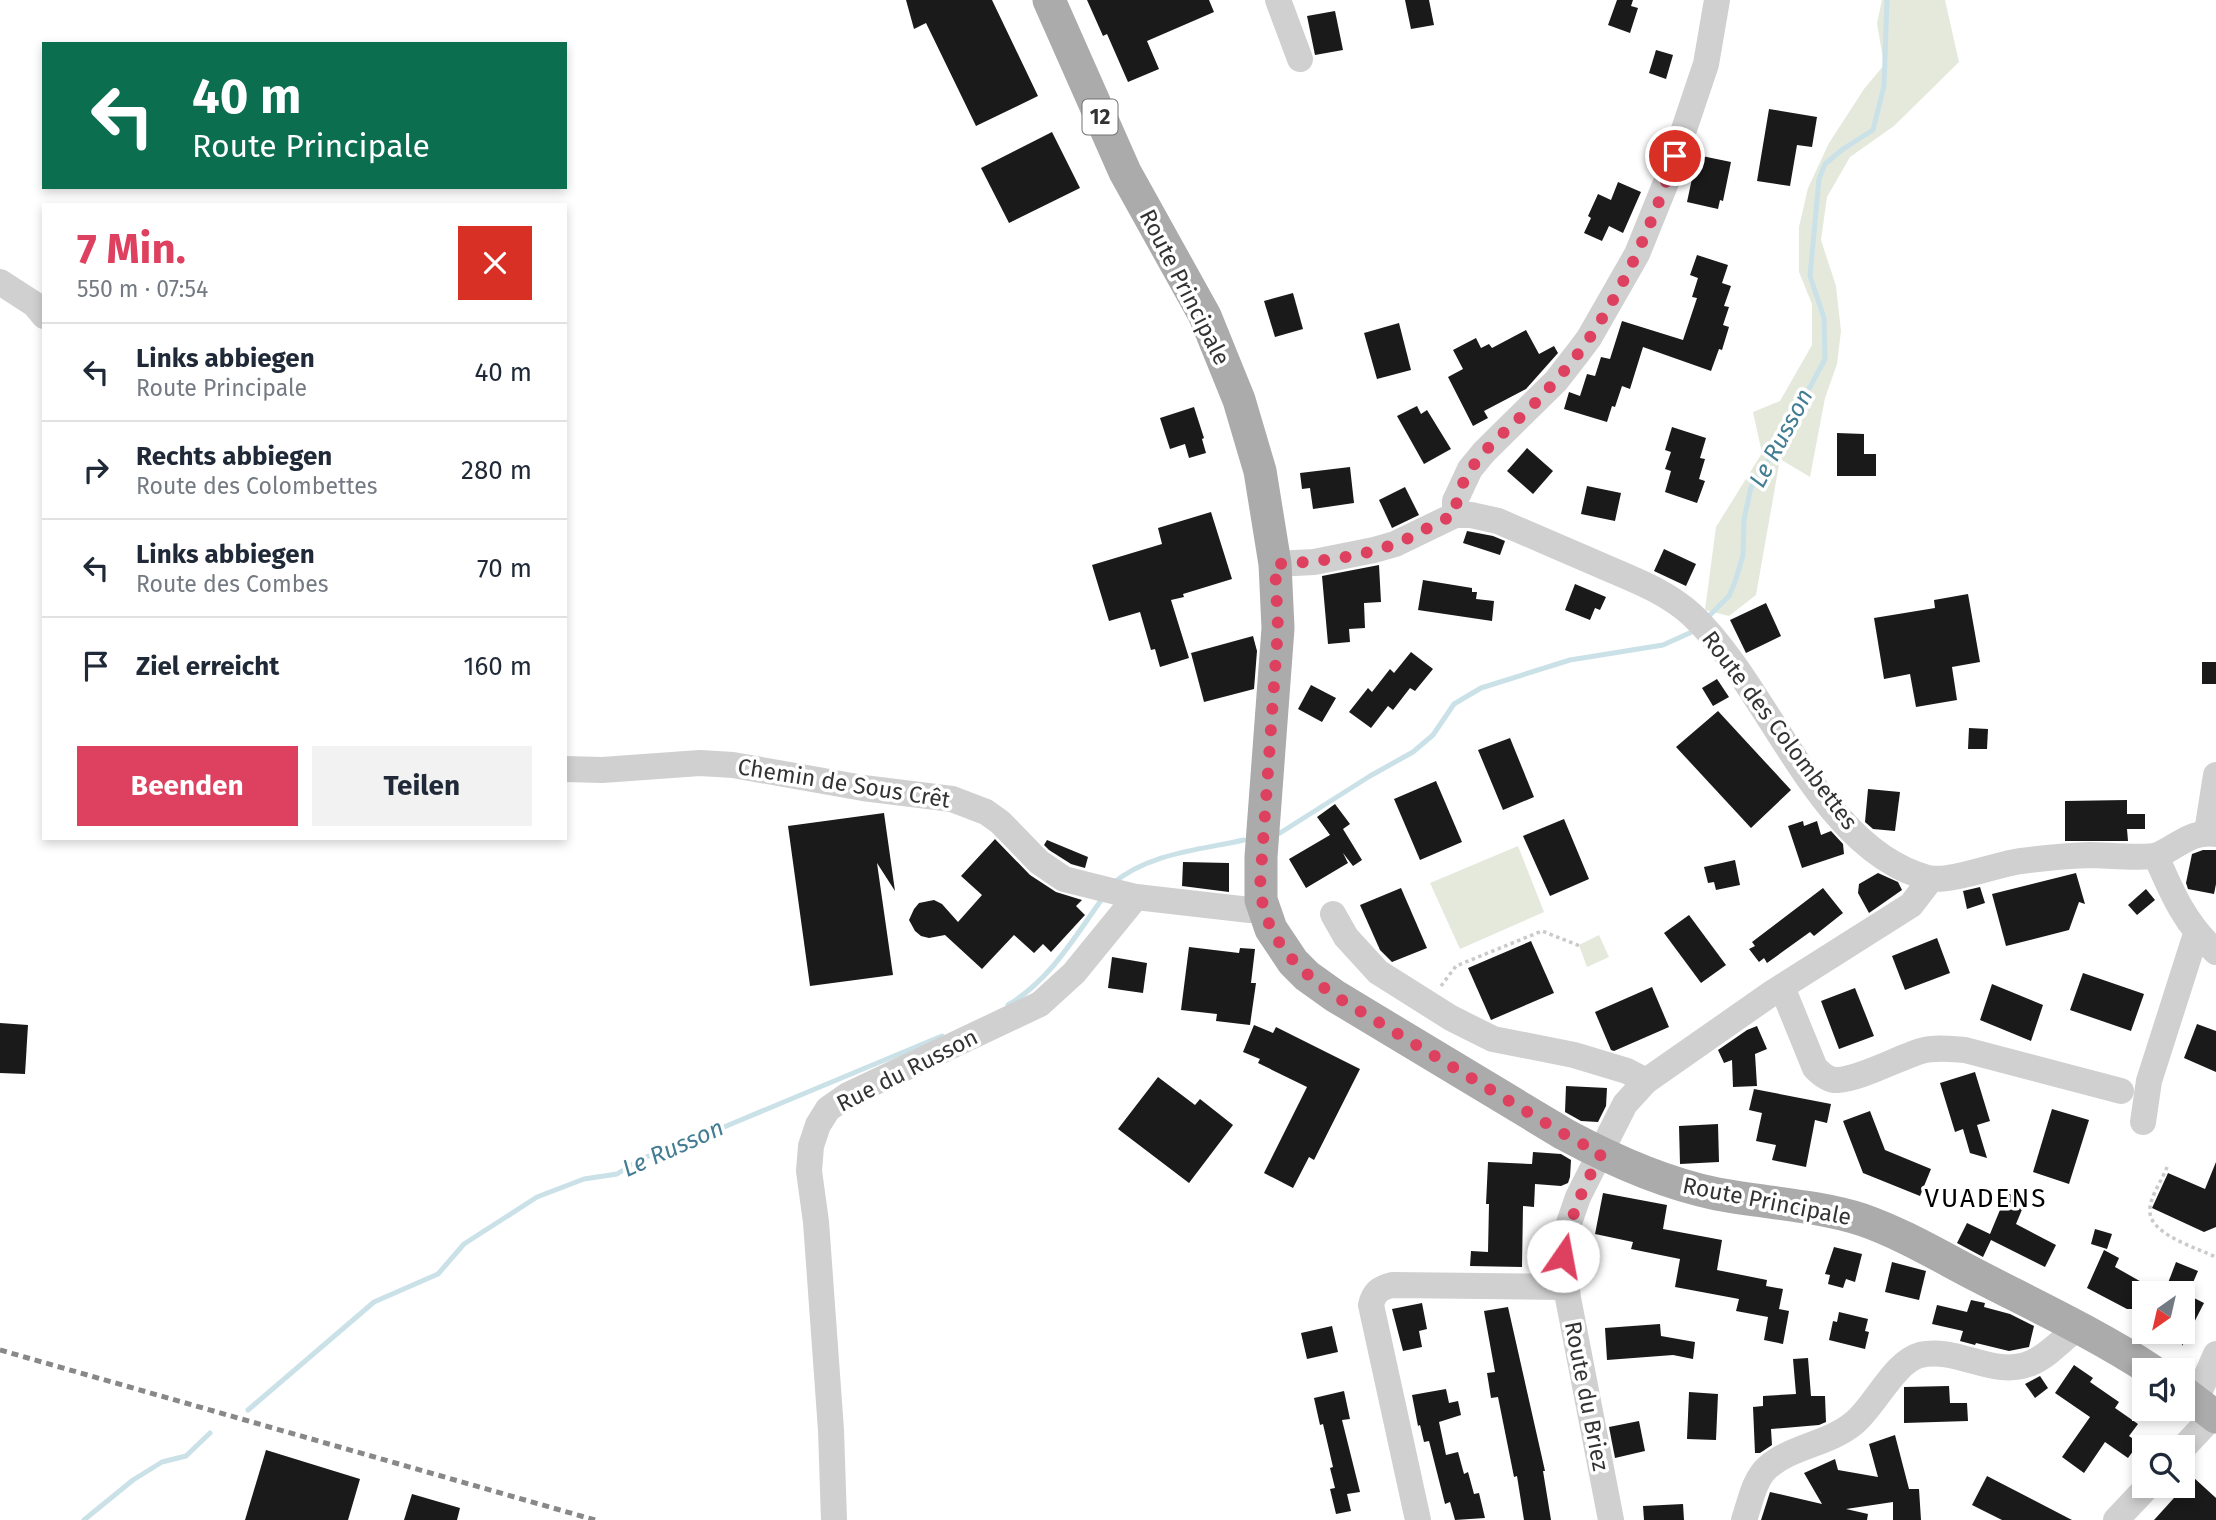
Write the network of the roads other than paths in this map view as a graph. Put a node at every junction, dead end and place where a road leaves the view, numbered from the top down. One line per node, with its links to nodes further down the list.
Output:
1 (1049, 0): 8 (main road, Route Principale / 12)
2 (1278, 0): 4 (street)
3 (1717, 0): 7 (street)
4 (1300, 59)
5 (0, 282): 6 (street)
6 (42, 314)
7 (1455, 515): 8 (street); 13 (street, Route des Colombettes)
8 (1275, 564): 15 (main road, Route Principale / 12)
9 (567, 769): 14 (street, Chemin de Sous Crêt)
10 (2216, 775): 11 (street)
11 (2211, 833): 12 (street)
12 (2157, 856): 13 (street); 17 (street)
13 (1931, 879): 19 (street, Route du Briez)
14 (1136, 897): 15 (street); 31 (street, Rue du Russon)
15 (1263, 909): 23 (main road, Route Principale / 12)
16 (1334, 915): 20 (street)
17 (2196, 934): 18 (street); 22 (street)
18 (2216, 952)
19 (1782, 987): 20 (street, Route du Briez); 21 (street)
20 (1646, 1081): 23 (street, Route du Briez)
21 (2121, 1091)
22 (2143, 1122)
23 (1601, 1154): 24 (street, Route du Briez); 25 (main road, Route Principale / 12)
24 (1566, 1287): 32 (street); 33 (street, Route du Briez)
25 (2078, 1327): 27 (main road, Route Principale / 12); 34 (street)
26 (2216, 1354): 28 (street)
27 (2132, 1359)
28 (2202, 1406): 29 (street)
29 (2189, 1435)
30 (2137, 1498): 35 (street)
31 (834, 1520)
32 (1418, 1520)
33 (1611, 1520)
34 (1744, 1520)
35 (2116, 1520)

